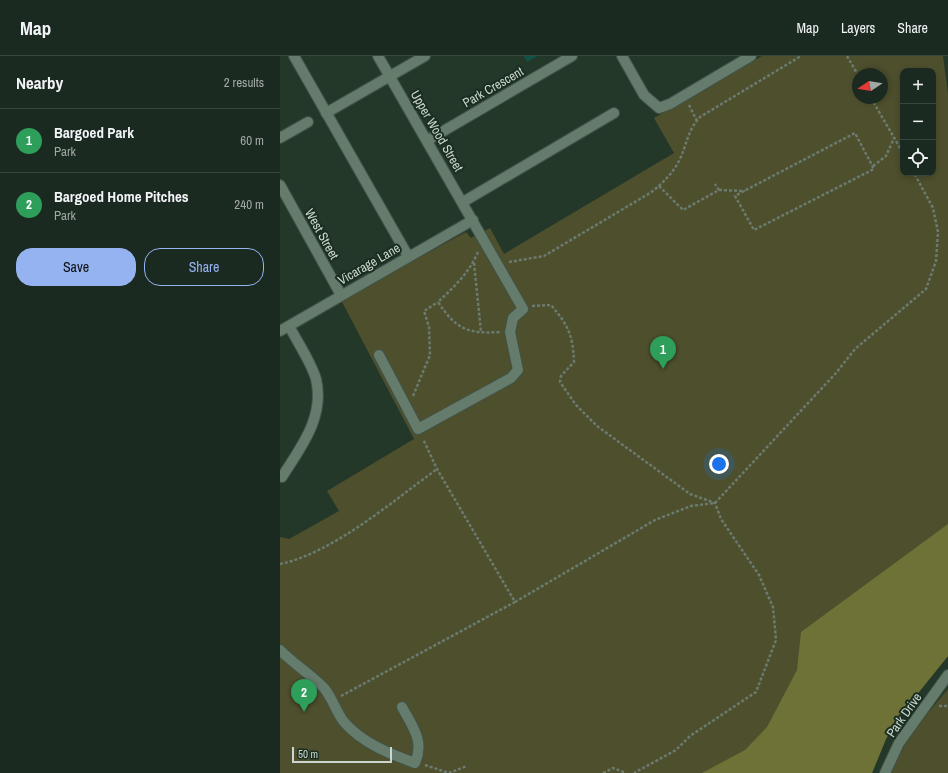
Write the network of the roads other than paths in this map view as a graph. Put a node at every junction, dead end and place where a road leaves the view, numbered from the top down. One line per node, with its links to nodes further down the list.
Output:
1 (294, 56): 8 (street)
2 (378, 56): 7 (street, Upper Wood Street)
3 (426, 56): 7 (street)
4 (572, 56): 12 (street, Park Crescent)
5 (622, 56): 6 (street)
6 (751, 56)
7 (390, 76): 8 (street); 12 (street, Upper Wood Street)
8 (326, 113): 16 (street)
9 (614, 113): 14 (street)
10 (308, 122): 11 (street)
11 (280, 138)
12 (428, 140): 14 (street, Upper Wood Street)
13 (280, 185): 17 (street, West Street)
14 (463, 202): 15 (street, Upper Wood Street)
15 (473, 220): 16 (street, Vicarage Lane); 19 (street, Upper Wood Street)
16 (408, 256): 17 (street, Vicarage Lane)
17 (341, 295): 18 (street, Vicarage Lane)
18 (285, 329): 20 (street)
19 (379, 355)
20 (282, 477)
21 (280, 650): 23 (street)
22 (948, 675): 24 (street, Park Drive)
23 (402, 707)
24 (885, 773)

